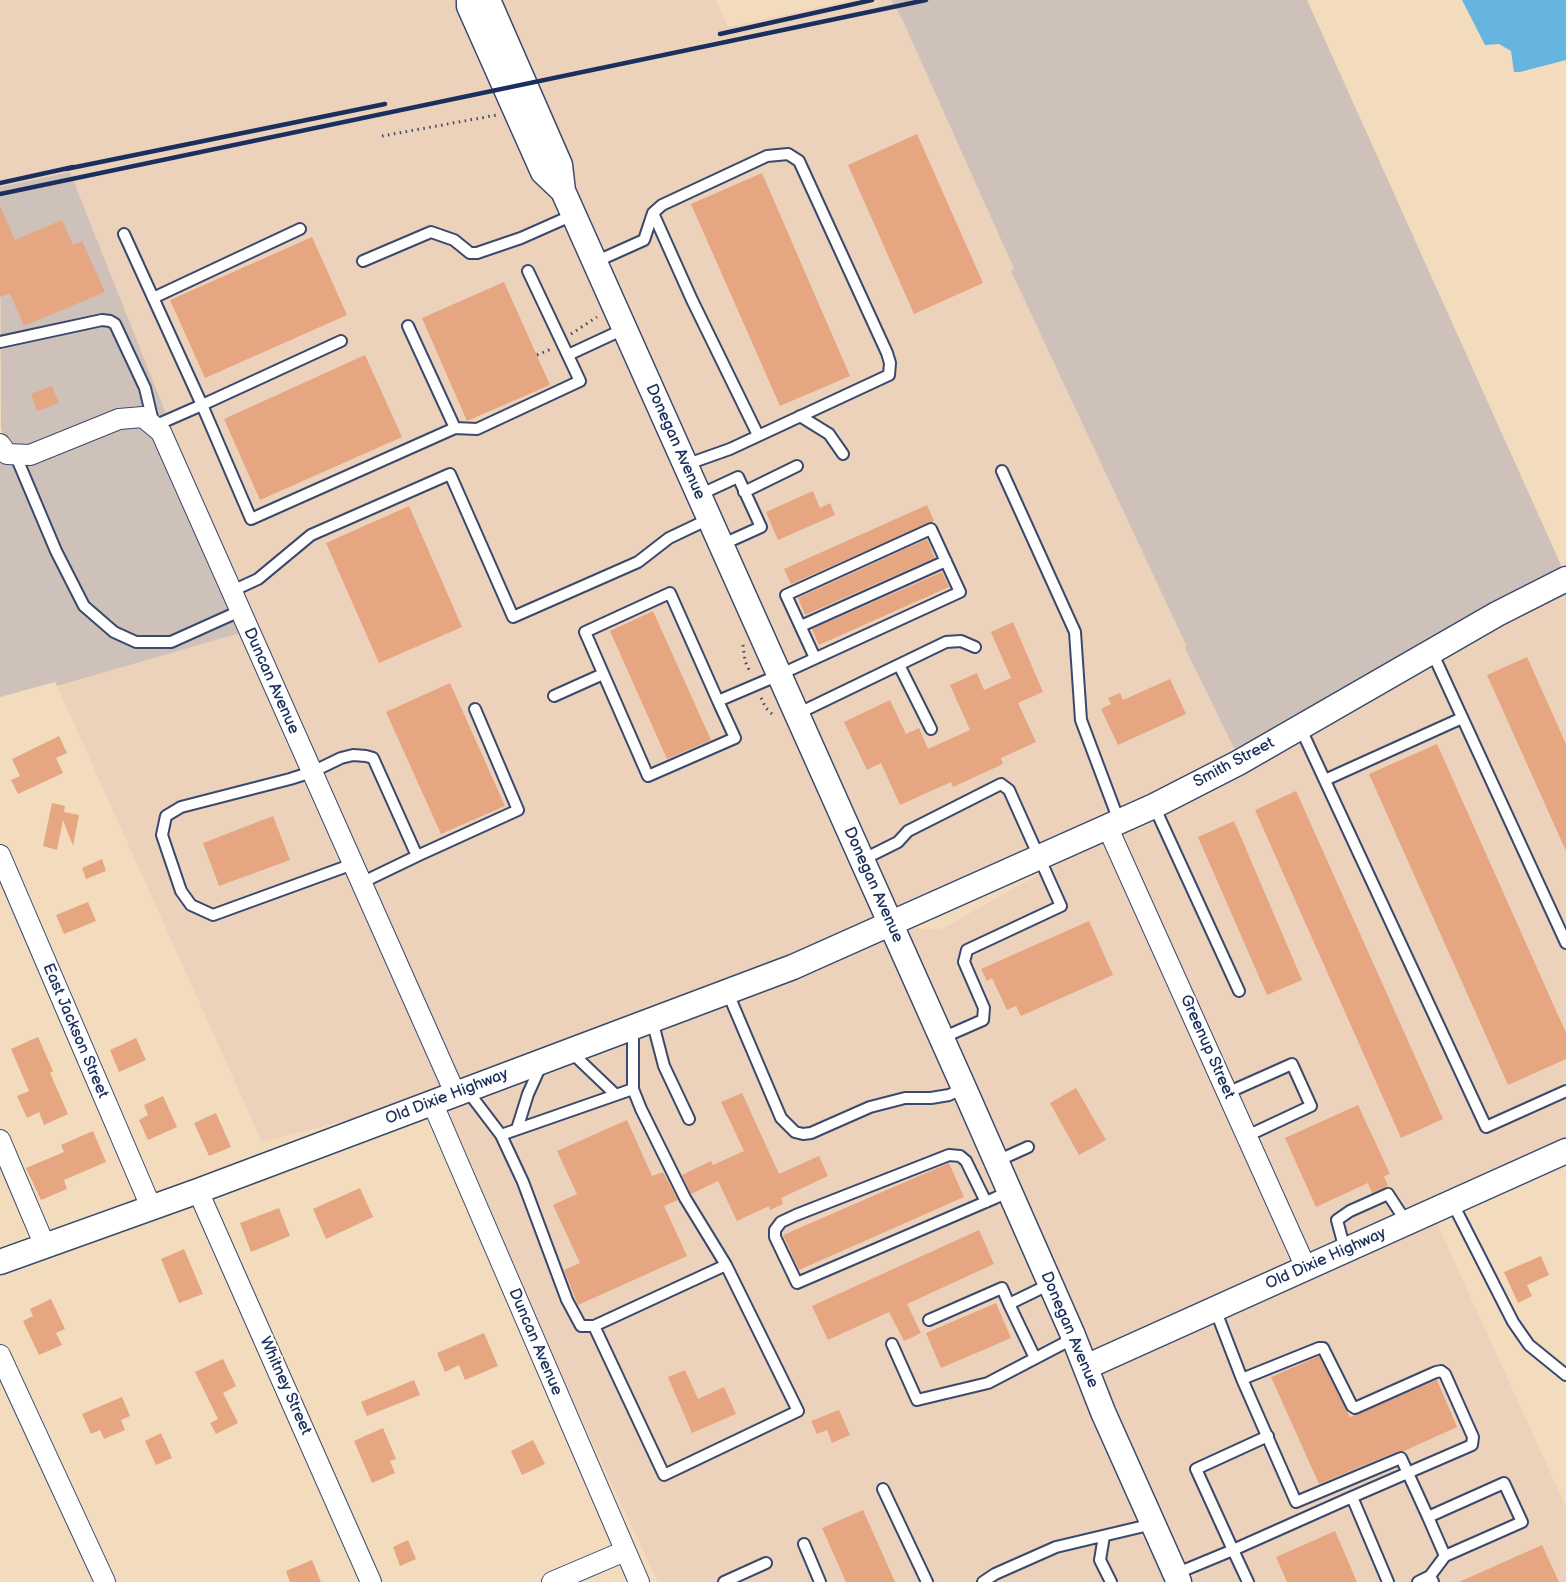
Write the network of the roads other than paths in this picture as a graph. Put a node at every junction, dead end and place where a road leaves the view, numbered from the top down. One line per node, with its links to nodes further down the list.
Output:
1 (469, 0): 3 (street, Donegan Avenue)
2 (488, 0): 3 (street, Donegan Avenue)
3 (562, 191): 5 (street, Donegan Avenue)
4 (653, 213): 9 (lane); 18 (lane); 21 (lane)
5 (573, 215): 8 (lane); 9 (street, Donegan Avenue)
6 (300, 230): 11 (lane)
7 (124, 234): 11 (lane)
8 (363, 261)
9 (595, 262): 13 (street, Donegan Avenue)
10 (528, 271): 16 (lane)
11 (153, 297): 17 (lane)
12 (408, 326): 20 (lane)
13 (624, 329): 16 (lane); 24 (street, Donegan Avenue)
14 (341, 341): 17 (lane)
15 (0, 342): 19 (lane)
16 (568, 355): 20 (lane)
17 (202, 405): 19 (lane); 20 (lane)
18 (800, 416): 21 (lane); 23 (lane)
19 (154, 426): 22 (street); 33 (street, Duncan Avenue)
20 (455, 428)
21 (758, 435): 24 (lane)
22 (7, 449): 34 (lane)
23 (843, 454)
24 (685, 465): 28 (street, Donegan Avenue)
25 (797, 466): 27 (lane)
26 (1002, 471): 52 (lane)
27 (744, 492): 28 (lane); 30 (lane)
28 (699, 496): 29 (street, Donegan Avenue)
29 (709, 519): 30 (street, Donegan Avenue); 33 (lane)
30 (721, 545): 41 (street, Donegan Avenue)
31 (946, 561): 35 (lane); 35 (lane); 38 (lane)
32 (1566, 579): 37 (street, Smith Street)
33 (232, 591): 34 (street, Duncan Avenue)
34 (240, 610): 49 (street, Duncan Avenue)
35 (801, 626): 38 (lane)
36 (975, 647): 39 (lane)
37 (1432, 652): 46 (lane); 47 (street, Smith Street)
38 (815, 658): 41 (lane)
39 (899, 665): 45 (lane); 48 (lane)
40 (603, 674): 42 (lane); 43 (lane); 43 (lane)
41 (779, 675): 43 (lane); 45 (street, Donegan Avenue)
42 (554, 696)
43 (718, 701)
44 (475, 709): 54 (lane)
45 (797, 714): 56 (street, Donegan Avenue)
46 (1462, 718): 50 (lane); 60 (lane)
47 (1300, 728): 50 (lane); 51 (street, Smith Street)
48 (931, 729)
49 (312, 772): 54 (lane); 57 (street, Duncan Avenue); 57 (lane)
50 (1325, 780): 70 (lane)
51 (1154, 806): 52 (street, Smith Street); 62 (lane)
52 (1113, 824): 55 (street, Smith Street); 71 (street, Greenup Street)
53 (0, 855): 86 (street, East Jackson Street)
54 (417, 856): 58 (lane)
55 (1039, 857): 56 (lane); 59 (street, Smith Street); 64 (lane)
56 (862, 860): 59 (street, Donegan Avenue)
57 (353, 864): 58 (street, Duncan Avenue)
58 (361, 883): 69 (street, Duncan Avenue)
59 (890, 923): 61 (street, Old Dixie Highway); 64 (street, Donegan Avenue)
60 (1566, 943)
61 (727, 991): 63 (street, Old Dixie Highway); 67 (lane)
62 (1239, 992)
63 (642, 1023): 65 (street, Old Dixie Highway); 68 (lane); 74 (lane)
64 (942, 1038): 67 (street, Donegan Avenue)
65 (569, 1050): 66 (street, Old Dixie Highway); 72 (lane)
66 (543, 1060): 69 (street, Old Dixie Highway); 75 (lane)
67 (964, 1088): 81 (street, Donegan Avenue)
68 (633, 1089): 72 (lane); 91 (lane)
69 (460, 1091): 73 (street, Old Dixie Highway); 76 (lane)
70 (1566, 1091)
71 (1227, 1093): 77 (street, Greenup Street); 77 (lane)
72 (616, 1095): 75 (lane)
73 (432, 1102): 82 (street, Old Dixie Highway); 114 (street, Duncan Avenue)
74 (689, 1119)
75 (517, 1129): 76 (lane)
76 (501, 1135): 97 (lane)
77 (1247, 1136): 92 (street, Greenup Street)
78 (0, 1140): 88 (street)
79 (1029, 1147): 81 (lane)
80 (1566, 1151): 85 (street, Old Dixie Highway)
81 (997, 1161): 83 (street, Donegan Avenue)
82 (198, 1191): 86 (street, Old Dixie Highway); 120 (street, Whitney Street)
83 (1010, 1191): 84 (lane); 93 (street, Donegan Avenue)
84 (986, 1202): 84 (lane)
85 (1452, 1202): 87 (street, Old Dixie Highway); 103 (lane)
86 (151, 1207): 88 (street, Old Dixie Highway)
87 (1407, 1223): 89 (street, Old Dixie Highway); 89 (lane)
88 (45, 1246): 90 (street, Old Dixie Highway)
89 (1345, 1250): 92 (street, Old Dixie Highway)
90 (0, 1262)
91 (726, 1265): 97 (lane); 97 (lane)
92 (1306, 1268): 95 (street, Old Dixie Highway)
93 (1051, 1284): 94 (lane); 98 (street, Donegan Avenue)
94 (1009, 1304): 96 (lane); 101 (lane)
95 (1215, 1309): 102 (street, Old Dixie Highway); 104 (lane)
96 (929, 1320)
97 (594, 1326)
98 (1074, 1338): 101 (lane); 102 (street, Donegan Avenue)
99 (892, 1344): 101 (lane)
100 (0, 1355): 119 (street)
101 (1035, 1358)
102 (1086, 1367): 110 (street, Donegan Avenue)
103 (1566, 1375)
104 (1242, 1380): 105 (lane); 106 (lane)
105 (1268, 1436): 106 (lane); 113 (lane)
106 (1408, 1473): 108 (lane); 109 (lane)
107 (883, 1489): 125 (lane)
108 (1352, 1497): 113 (lane); 129 (lane)
109 (1428, 1517): 115 (lane); 115 (lane)
110 (1153, 1524): 111 (lane); 117 (street, Donegan Avenue)
111 (1104, 1536): 126 (lane); 127 (lane)
112 (804, 1544): 124 (lane)
113 (1233, 1550): 117 (lane); 128 (lane)
114 (625, 1551): 121 (street); 122 (street, Duncan Avenue)
115 (1445, 1556): 118 (lane)
116 (766, 1563): 123 (lane)
117 (1177, 1578)
118 (1432, 1579): 130 (lane)
119 (105, 1582)
120 (372, 1582)
121 (552, 1582)
122 (639, 1582)
123 (724, 1582)
124 (820, 1582)
125 (927, 1582)
126 (983, 1582)
127 (1111, 1582)
128 (1248, 1582)
129 (1388, 1582)
130 (1418, 1582)

